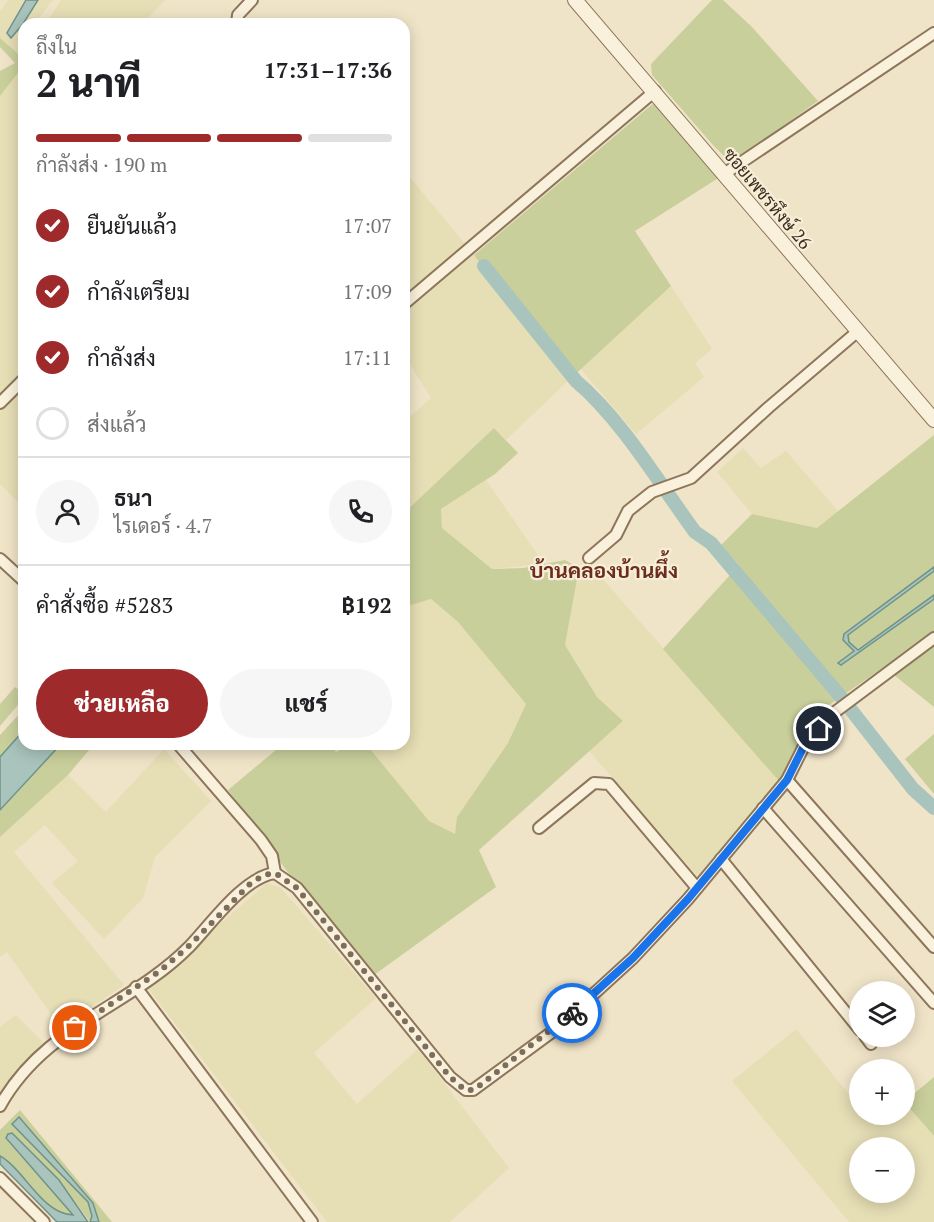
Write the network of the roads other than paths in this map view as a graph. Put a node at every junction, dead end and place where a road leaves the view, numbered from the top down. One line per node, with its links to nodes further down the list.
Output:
1 (252, 0): 3 (street)
2 (575, 0): 5 (street, ซอยเพชรหึงษ์ 26)
3 (238, 18)
4 (933, 35): 6 (street)
5 (655, 91): 6 (street, ซอยเพชรหึงษ์ 26); 7 (street)
6 (724, 174): 8 (street, ซอยเพชรหึงษ์ 26)
7 (410, 299)
8 (857, 332): 11 (street, ซอยเพชรหึงษ์ 26); 12 (street)
9 (18, 386): 10 (street)
10 (0, 403)
11 (934, 420)
12 (590, 558)
13 (0, 559): 14 (street)
14 (18, 576)
15 (934, 638): 17 (street)
16 (183, 750): 21 (street)
17 (787, 780): 18 (street); 23 (street)
18 (763, 808): 20 (street); 25 (street)
19 (539, 828): 22 (street)
20 (721, 859): 22 (street); 26 (street)
21 (275, 873): 22 (street); 24 (street)
22 (697, 888)
23 (934, 946)
24 (136, 987): 27 (street); 30 (street)
25 (934, 1003)
26 (849, 1016)
27 (0, 1106)
28 (0, 1178): 29 (street)
29 (44, 1222)
30 (312, 1222)

